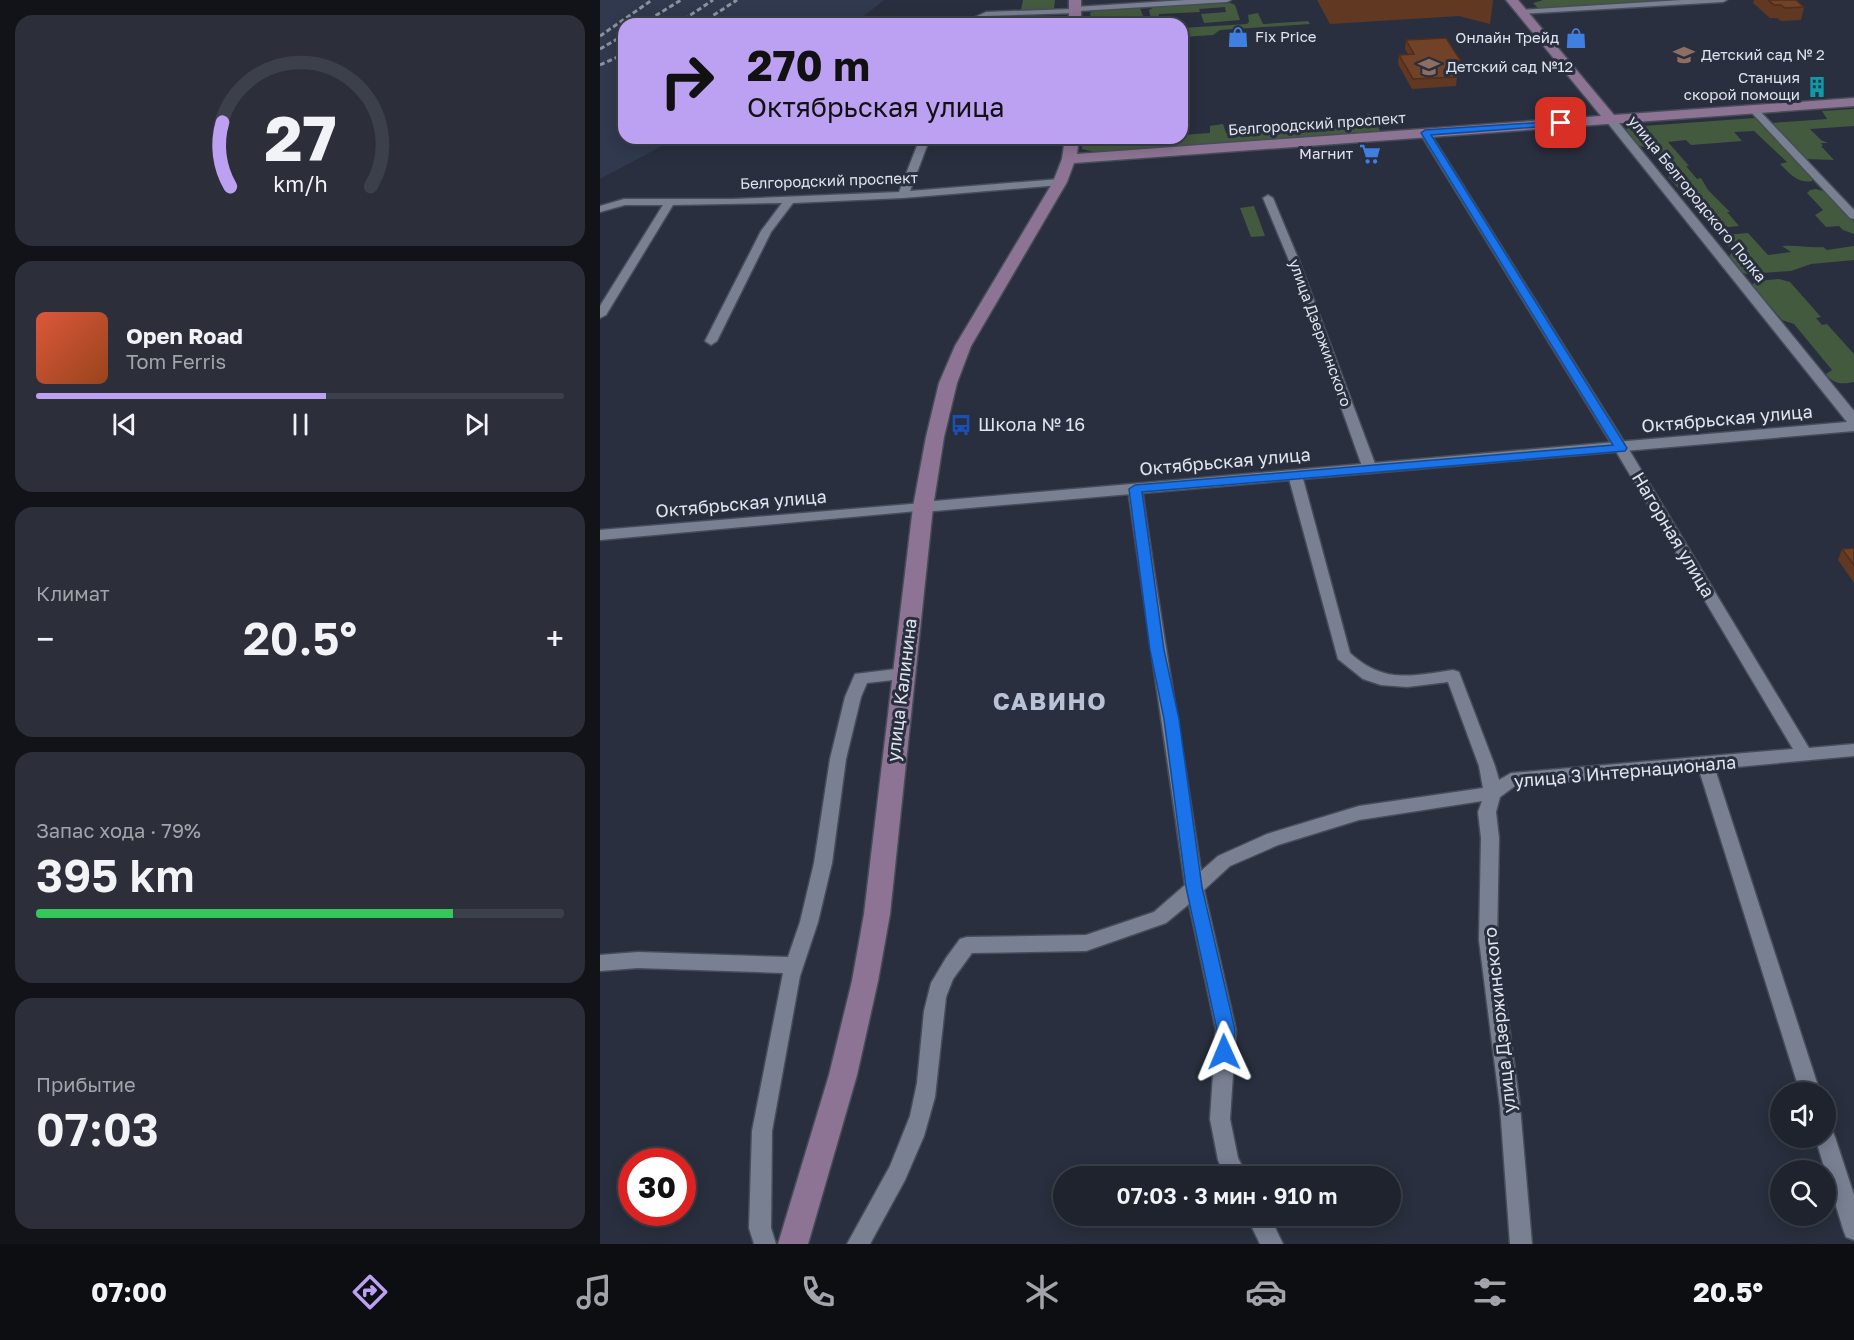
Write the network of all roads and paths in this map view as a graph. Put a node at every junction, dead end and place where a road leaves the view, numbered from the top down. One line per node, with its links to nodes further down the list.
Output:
1 (1227, 0): 4 (street)
2 (1512, 0): 5 (main road, улица Белгородского Полка)
3 (1723, 0): 5 (street)
4 (1075, 7): 6 (street)
5 (1521, 12): 9 (main road, улица Белгородского Полка)
6 (977, 18)
7 (1854, 102): 8 (main road, Белгородский проспект)
8 (1754, 110): 9 (main road, Белгородский проспект); 20 (street)
9 (1611, 120): 10 (main road, Белгородский проспект); 23 (street, улица Белгородского Полка)
10 (1425, 133): 13 (main road, Белгородский проспект); 25 (street, Нагорная улица)
11 (923, 144): 15 (street)
12 (1071, 144): 13 (main road, улица Калинина)
13 (1069, 159): 14 (main road, улица Калинина)
14 (1060, 182): 15 (street, Белгородский проспект); 29 (main road, улица Калинина)
15 (903, 195): 17 (street, Белгородский проспект)
16 (1268, 198): 26 (street, улица Дзержинского)
17 (790, 201): 18 (street, Белгородский проспект); 22 (street)
18 (670, 202): 19 (street, Белгородский проспект); 21 (street)
19 (600, 209)
20 (1854, 216)
21 (600, 315)
22 (711, 341)
23 (1854, 421)
24 (1854, 426): 25 (street, Октябрьская улица)
25 (1621, 448): 26 (street, Октябрьская улица); 33 (street, Нагорная улица)
26 (1370, 469): 27 (street, Октябрьская улица)
27 (1295, 475): 28 (street, Октябрьская улица); 35 (street, улица Дзержинского)
28 (1135, 489): 29 (street, Октябрьская улица); 36 (street)
29 (923, 507): 30 (street, Октябрьская улица); 31 (main road, улица Калинина)
30 (600, 535)
31 (904, 674): 38 (street); 45 (main road, улица Калинина)
32 (1854, 750): 33 (street, улица 3 Интернационала)
33 (1805, 755): 34 (street, улица 3 Интернационала)
34 (1705, 764): 35 (street, улица 3 Интернационала); 39 (street)
35 (1492, 794): 36 (street, улица 3 Интернационала); 48 (street, улица Дзержинского)
36 (1194, 887): 41 (street); 46 (street, улица 3 Интернационала)
37 (600, 963): 38 (street)
38 (795, 965): 44 (street)
39 (1807, 1082)
40 (1828, 1148): 43 (street)
41 (1231, 1166)
42 (1263, 1226): 47 (street)
43 (1854, 1229)
44 (765, 1244)
45 (793, 1244)
46 (858, 1244)
47 (1272, 1244)
48 (1521, 1244)

